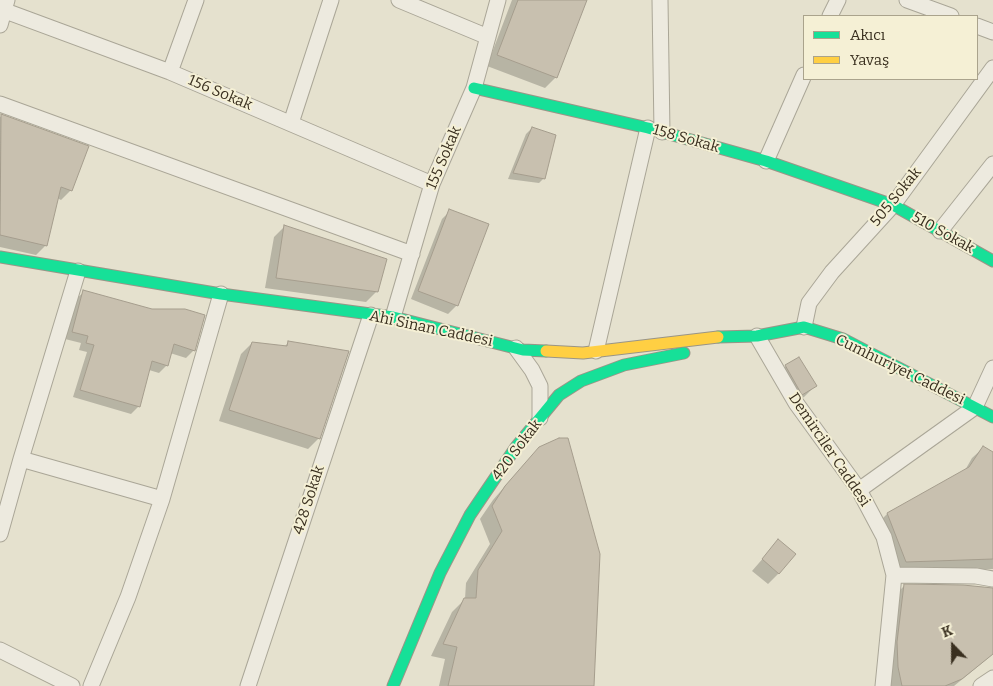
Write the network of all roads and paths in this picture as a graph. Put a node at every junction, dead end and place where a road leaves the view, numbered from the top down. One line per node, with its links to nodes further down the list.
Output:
1 (196, 0): 16 (street)
2 (331, 0): 20 (street)
3 (399, 0): 14 (street)
4 (498, 0): 14 (street, 155 Sokak)
5 (660, 0): 21 (street)
6 (838, 0): 9 (street)
7 (907, 0): 10 (street)
8 (4, 6): 11 (street); 16 (street, 156 Sokak)
9 (830, 15)
10 (948, 15)
11 (0, 25)
12 (978, 26): 13 (street)
13 (993, 32)
14 (488, 38): 18 (street, 155 Sokak)
15 (993, 68): 25 (street, 505 Sokak)
16 (170, 72): 20 (street, 156 Sokak)
17 (803, 77): 22 (street)
18 (474, 88): 21 (street, 158 Sokak); 24 (street, 155 Sokak)
19 (0, 104): 27 (street)
20 (291, 123): 24 (street, 156 Sokak)
21 (655, 130): 22 (street, 158 Sokak); 37 (street)
22 (766, 161): 25 (street, 158 Sokak)
23 (993, 164): 26 (street)
24 (432, 184): 27 (street, 155 Sokak)
25 (893, 205): 26 (street, 510 Sokak); 34 (street, 505 Sokak)
26 (940, 231): 29 (street, 510 Sokak)
27 (412, 254): 33 (street, 155 Sokak)
28 (0, 257): 30 (street, Ahi Sinan Caddesi)
29 (993, 261)
30 (78, 271): 31 (street, Ahi Sinan Caddesi); 42 (street)
31 (221, 294): 32 (street, Ahi Sinan Caddesi); 44 (street)
32 (371, 315): 33 (street, Ahi Sinan Caddesi); 53 (street, 428 Sokak)
33 (393, 317): 36 (street, Ahi Sinan Caddesi)
34 (804, 327): 35 (street, Ahi Sinan Caddesi); 39 (street, Cumhuriyet Caddesi)
35 (752, 336): 37 (street, Ahi Sinan Caddesi); 41 (street, 420 Sokak); 43 (street, Demirciler Caddesi)
36 (516, 348): 37 (street, Ahi Sinan Caddesi); 41 (street)
37 (596, 350)
38 (993, 368): 39 (street)
39 (975, 407): 40 (street, Cumhuriyet Caddesi); 43 (street)
40 (993, 417)
41 (540, 418): 54 (street, 420 Sokak)
42 (21, 459): 44 (street); 45 (street)
43 (859, 490): 46 (street, Demirciler Caddesi)
44 (162, 499): 52 (street)
45 (0, 534)
46 (894, 575): 47 (street); 55 (street, Demirciler Caddesi)
47 (993, 579)
48 (0, 650): 50 (street)
49 (993, 678): 56 (street)
50 (40, 679): 51 (street)
51 (72, 686)
52 (91, 686)
53 (248, 686)
54 (394, 686)
55 (883, 686)
56 (980, 686)

